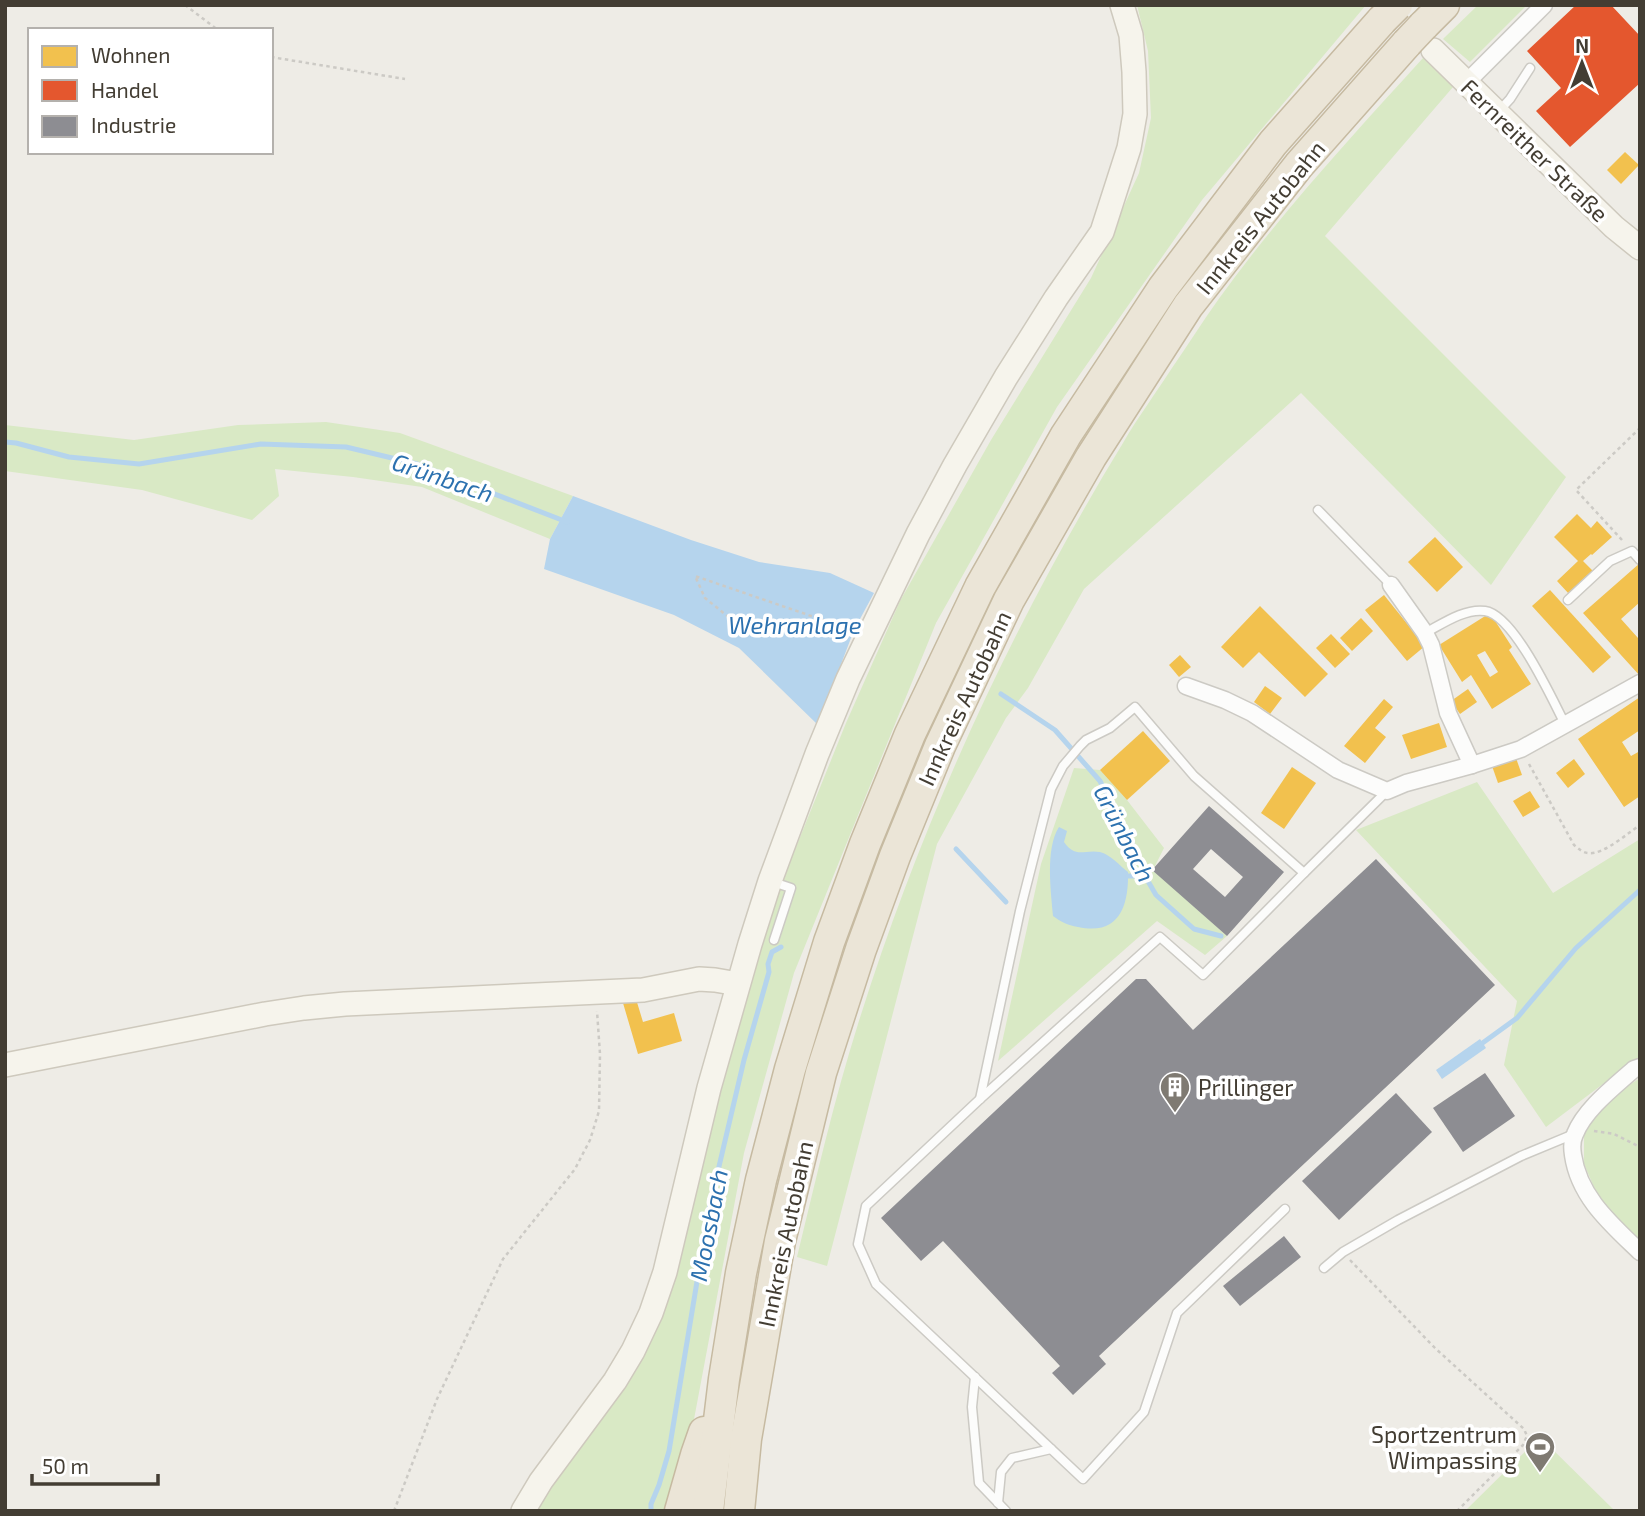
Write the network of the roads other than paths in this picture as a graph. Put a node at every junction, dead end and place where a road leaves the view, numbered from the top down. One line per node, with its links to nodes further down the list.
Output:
1 (1122, 5): 20 (street)
2 (1544, 5): 6 (street)
3 (1390, 13): 31 (highway, Innkreis Autobahn)
4 (1427, 31): 6 (street, Fernreither Straße); 37 (highway, Innkreis Autobahn)
5 (1531, 68): 7 (lane)
6 (1466, 83): 7 (street, Fernreither Straße)
7 (1498, 112): 8 (street, Fernreither Straße)
8 (1640, 248)
9 (1318, 510): 11 (lane)
10 (1639, 558): 12 (lane)
11 (1391, 585): 13 (street)
12 (1568, 600)
13 (1425, 633): 16 (lane); 17 (street)
14 (1640, 683): 16 (street)
15 (1186, 686): 18 (street)
16 (1565, 724): 17 (street)
17 (1472, 765): 18 (street)
18 (1387, 790): 19 (lane)
19 (1304, 873): 25 (lane); 25 (lane)
20 (770, 881): 21 (lane); 22 (street)
21 (774, 940)
22 (738, 984): 23 (street); 34 (street)
23 (5, 1065)
24 (1640, 1067): 26 (street)
25 (980, 1099): 30 (lane)
26 (1574, 1134): 28 (street); 29 (lane)
27 (1285, 1209): 32 (lane)
28 (1640, 1252)
29 (1324, 1268)
30 (975, 1377): 32 (lane); 33 (lane)
31 (724, 1379): 35 (highway); 36 (highway, Innkreis Autobahn)
32 (1051, 1449): 33 (lane)
33 (998, 1503): 38 (lane)
34 (523, 1511)
35 (680, 1511)
36 (708, 1511)
37 (739, 1511)
38 (1006, 1511)

